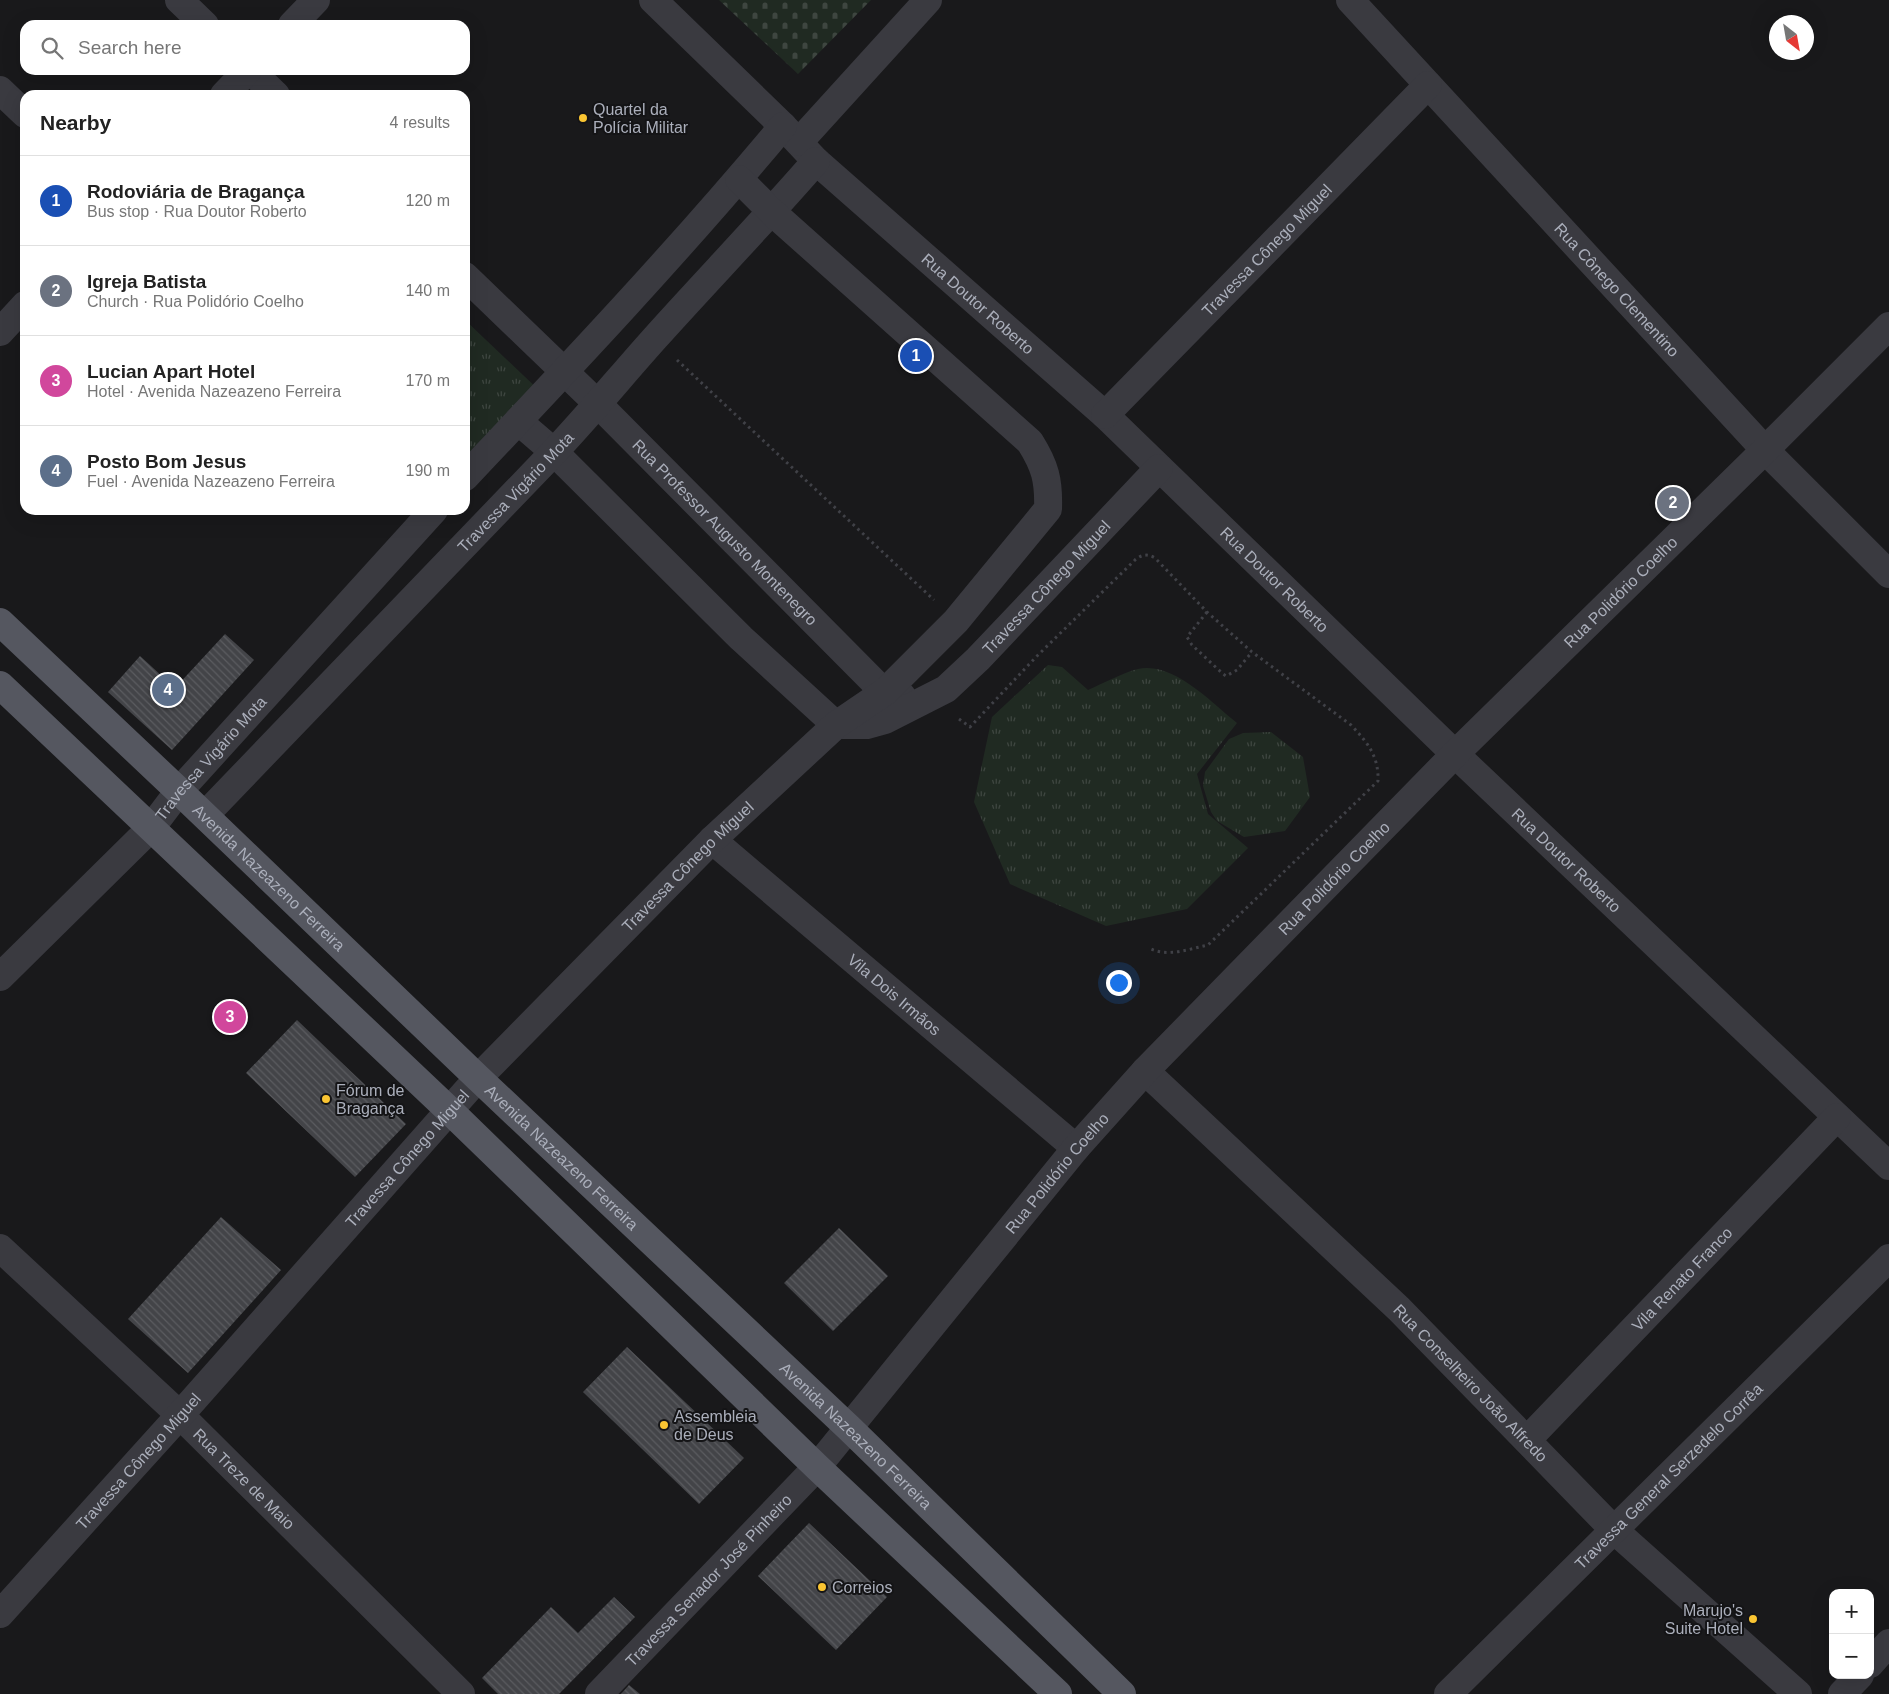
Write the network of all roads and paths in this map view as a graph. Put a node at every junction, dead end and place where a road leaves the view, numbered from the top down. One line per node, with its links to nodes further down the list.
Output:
1 (180, 0): 6 (street)
2 (316, 0): 7 (street)
3 (653, 0): 15 (street, Rua Doutor Roberto)
4 (928, 0): 15 (street, Travessa Vigário Mota)
5 (1353, 1): 10 (street, Rua Cônego Clementino)
6 (200, 20)
7 (297, 20)
8 (244, 75): 12 (street)
9 (254, 75): 13 (street)
10 (1428, 85): 25 (street, Travessa Cônego Miguel); 27 (street, Rua Cônego Clementino)
11 (0, 90): 14 (street)
12 (229, 90)
13 (271, 90)
14 (20, 109)
15 (799, 143): 16 (street, Travessa Vigário Mota); 17 (street, Travessa Vigário Mota); 25 (street, Rua Doutor Roberto)
16 (739, 179): 17 (street); 23 (street, Travessa Vigário Mota)
17 (772, 212): 22 (street, Travessa Vigário Mota); 34 (street)
18 (470, 281): 23 (street, Rua Professor Augusto Montenegro)
19 (20, 310): 21 (street)
20 (1889, 326): 27 (street, Rua Polidório Coelho)
21 (0, 332)
22 (654, 339): 24 (street, Travessa Vigário Mota); 34 (path)
23 (565, 371): 24 (street, Rua Professor Augusto Montenegro); 26 (street, Travessa Vigário Mota)
24 (598, 405): 28 (street, Travessa Vigário Mota); 38 (street, Rua Professor Augusto Montenegro)
25 (1105, 415): 29 (street, Rua Doutor Roberto)
26 (518, 421): 28 (street); 30 (street, Travessa Vigário Mota)
27 (1765, 450): 32 (street, Rua Cônego Clementino); 41 (street, Rua Polidório Coelho)
28 (554, 452): 40 (street); 43 (street, Travessa Vigário Mota)
29 (1158, 468): 39 (street, Travessa Cônego Miguel); 41 (street, Rua Doutor Roberto)
30 (470, 472)
31 (429, 515): 42 (street, Travessa Vigário Mota)
32 (1889, 574)
33 (1207, 612): 36 (path); 36 (path); 39 (path)
34 (956, 620): 38 (street)
35 (0, 622): 42 (main road, Avenida Nazeazeno Ferreira)
36 (1252, 652): 46 (path)
37 (0, 685): 44 (main road)
38 (886, 691): 39 (street, Travessa Cônego Miguel); 40 (street, Travessa Cônego Miguel)
39 (928, 697): 40 (street, Travessa Cônego Miguel)
40 (836, 725): 45 (street, Travessa Cônego Miguel)
41 (1455, 754): 48 (street, Rua Polidório Coelho); 51 (street, Rua Doutor Roberto)
42 (179, 791): 43 (main road, Avenida Nazeazeno Ferreira); 44 (street, Travessa Vigário Mota)
43 (205, 815): 49 (main road, Avenida Nazeazeno Ferreira)
44 (151, 828): 47 (street, Travessa Vigário Mota); 50 (main road)
45 (712, 840): 49 (street, Travessa Cônego Miguel); 52 (street, Vila Dois Irmãos)
46 (1151, 948)
47 (0, 977)
48 (1146, 1070): 52 (street, Rua Polidório Coelho); 58 (street, Rua Conselheiro João Alfredo)
49 (478, 1078): 50 (street, Travessa Cônego Miguel); 57 (main road, Avenida Nazeazeno Ferreira)
50 (450, 1111): 56 (street, Travessa Cônego Miguel); 59 (main road)
51 (1837, 1117): 53 (street, Rua Doutor Roberto); 58 (street, Vila Renato Franco)
52 (1076, 1148): 57 (street, Rua Polidório Coelho)
53 (1889, 1166)
54 (0, 1248): 56 (street, Rua Treze de Maio)
55 (1889, 1258): 60 (street, Travessa General Serzedelo Corrêa)
56 (180, 1415): 61 (street, Travessa Cônego Miguel); 65 (street, Rua Treze de Maio)
57 (849, 1428): 59 (street, Rua Polidório Coelho); 68 (main road, Avenida Nazeazeno Ferreira)
58 (1528, 1439): 60 (street, Rua Conselheiro João Alfredo)
59 (817, 1467): 66 (street, Travessa Senador José Pinheiro); 67 (main road)
60 (1614, 1530): 69 (street, Travessa General Serzedelo Corrêa); 70 (street, Rua Conselheiro João Alfredo)
61 (0, 1614)
62 (1889, 1643): 63 (street)
63 (1874, 1660)
64 (1856, 1679): 71 (street)
65 (461, 1694)
66 (599, 1694)
67 (1058, 1694)
68 (1122, 1694)
69 (1448, 1694)
70 (1798, 1694)
71 (1842, 1694)

